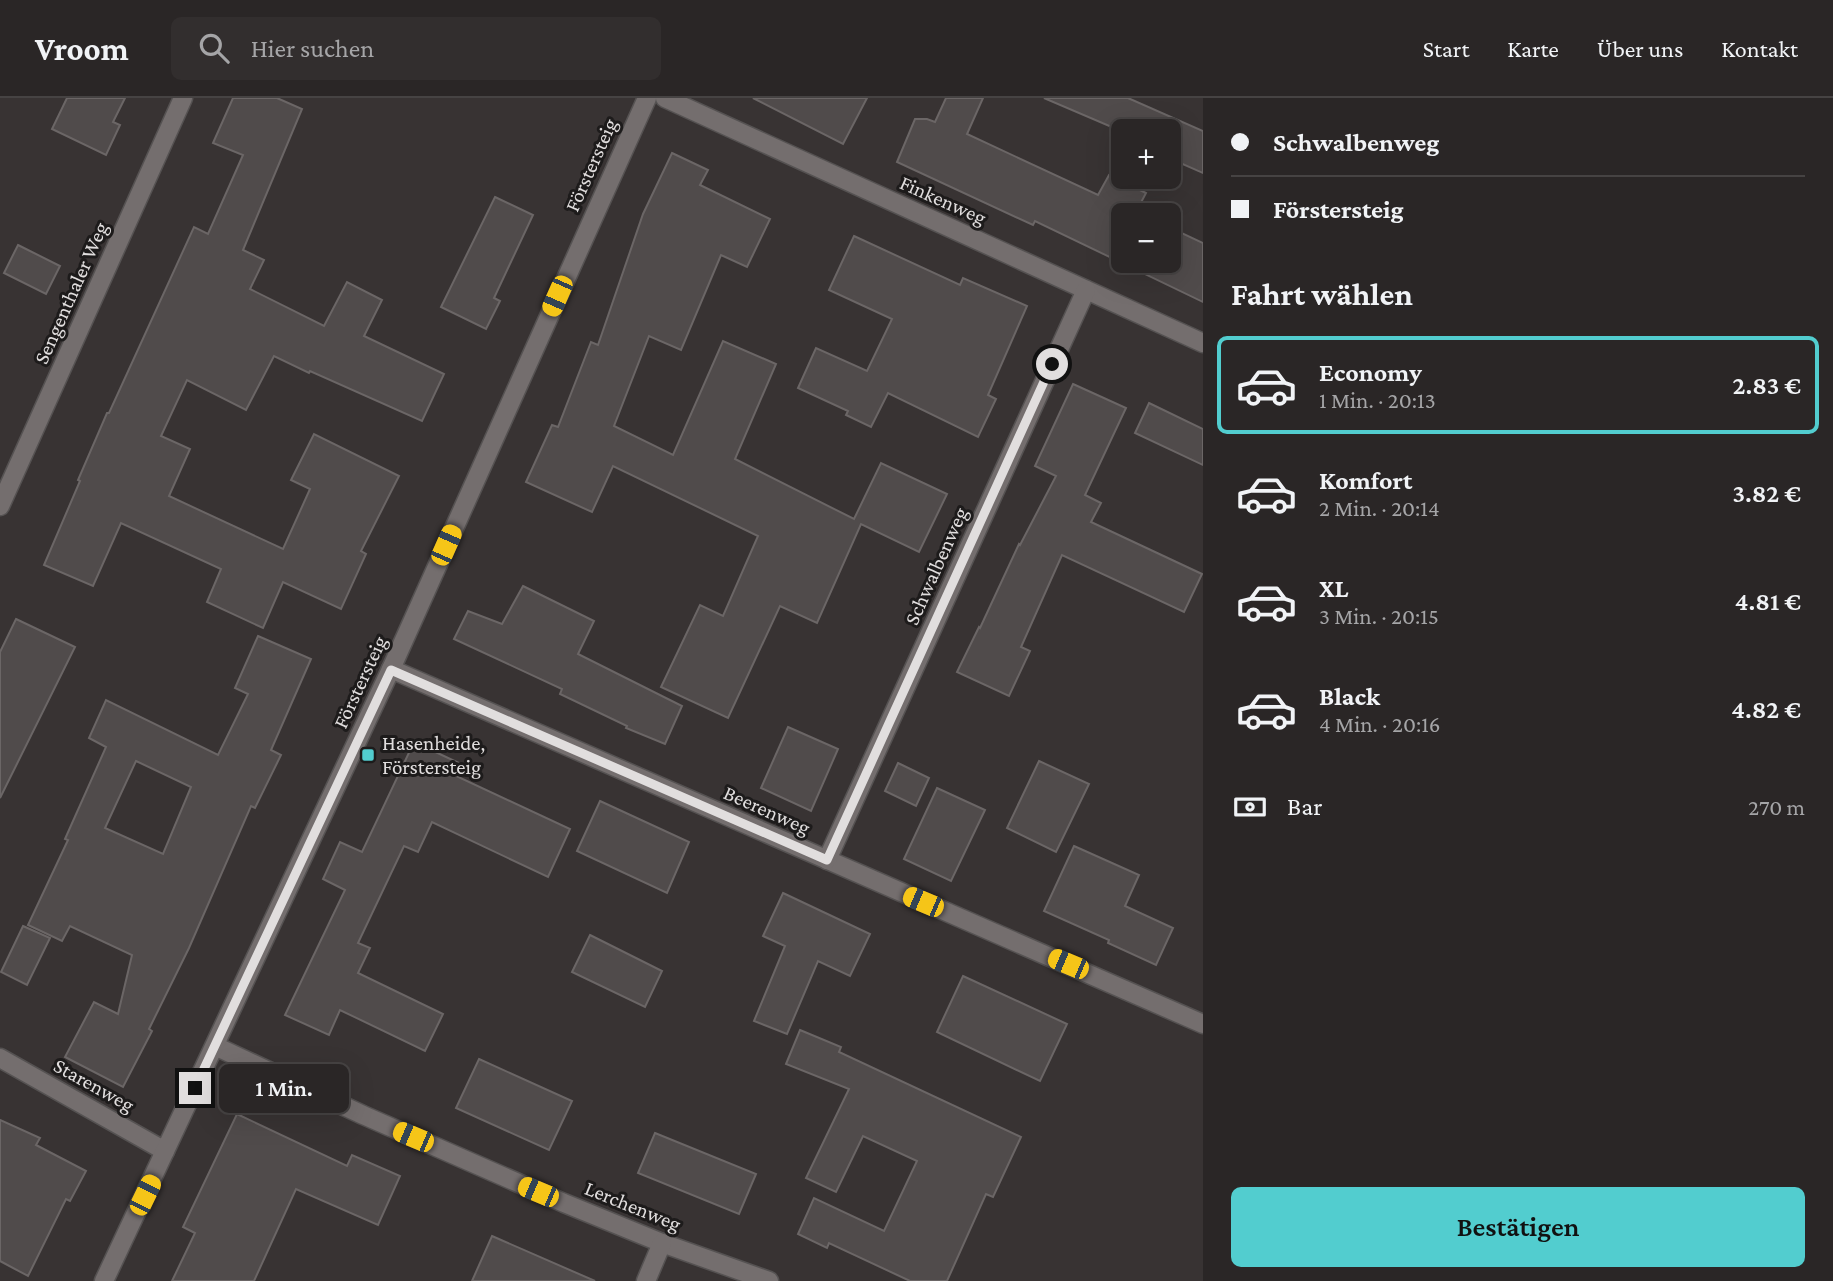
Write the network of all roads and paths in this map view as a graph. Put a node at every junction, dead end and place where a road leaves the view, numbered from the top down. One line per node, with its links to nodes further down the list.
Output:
1 (183, 98): 6 (street, Sengenthaler Weg)
2 (647, 98): 7 (street, Förstersteig)
3 (665, 98): 4 (street, Finkenweg)
4 (1086, 290): 5 (street, Finkenweg); 8 (street, Schwalbenweg)
5 (1203, 343)
6 (0, 506)
7 (391, 670): 8 (street, Beerenweg); 10 (street, Förstersteig)
8 (827, 860): 9 (street, Beerenweg)
9 (1203, 1024)
10 (215, 1046): 12 (street, Förstersteig); 13 (street, Lerchenweg)
11 (0, 1058): 12 (street, Starenweg)
12 (165, 1151): 14 (street, Förstersteig)
13 (662, 1243): 15 (street); 16 (street, Lerchenweg)
14 (104, 1281)
15 (646, 1281)
16 (769, 1281)

